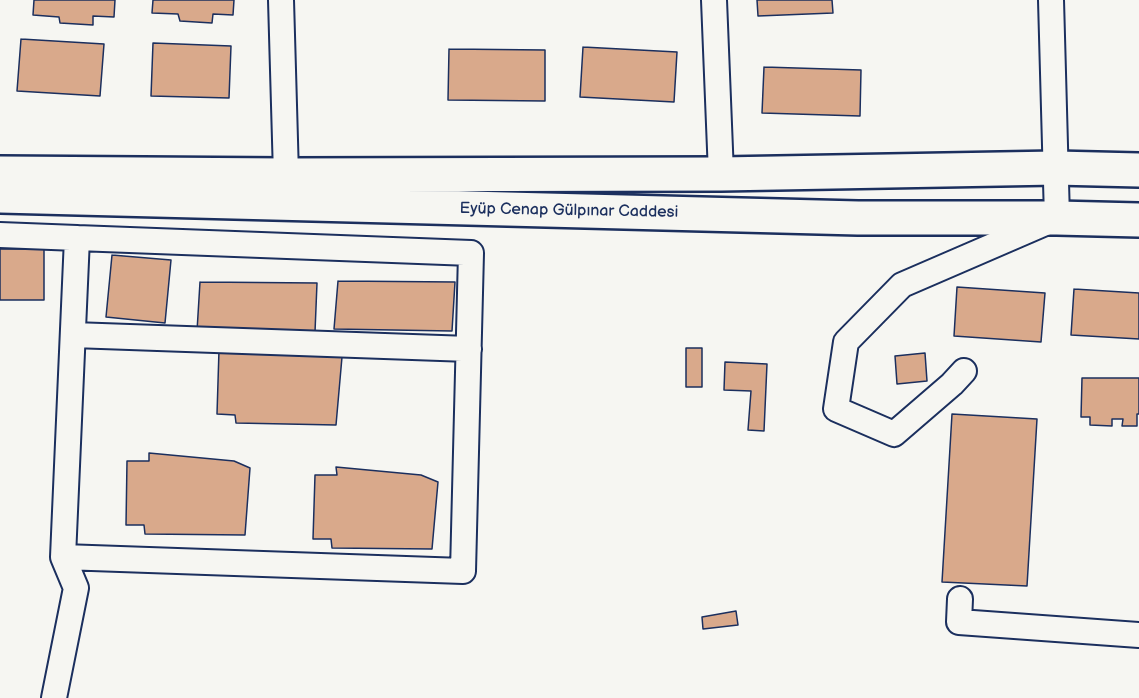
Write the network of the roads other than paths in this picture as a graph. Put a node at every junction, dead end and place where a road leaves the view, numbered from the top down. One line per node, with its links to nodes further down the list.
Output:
1 (281, 0): 8 (street)
2 (714, 0): 7 (street)
3 (1050, 0): 4 (street)
4 (1056, 168): 5 (main road); 7 (main road); 10 (street)
5 (1139, 170)
6 (0, 173): 8 (main road)
7 (721, 174): 8 (main road)
8 (286, 175)
9 (0, 196): 10 (main road, Eyüp Cenap Gülpınar Caddesi)
10 (1057, 218): 11 (main road, Eyüp Cenap Gülpınar Caddesi); 16 (street)
11 (1139, 220)
12 (0, 235): 13 (street)
13 (77, 238): 14 (street); 15 (street)
14 (73, 335): 15 (street); 17 (street)
15 (469, 349): 17 (street)
16 (964, 371)
17 (63, 557): 20 (street)
18 (960, 599): 19 (street)
19 (1139, 635)
20 (54, 698)

